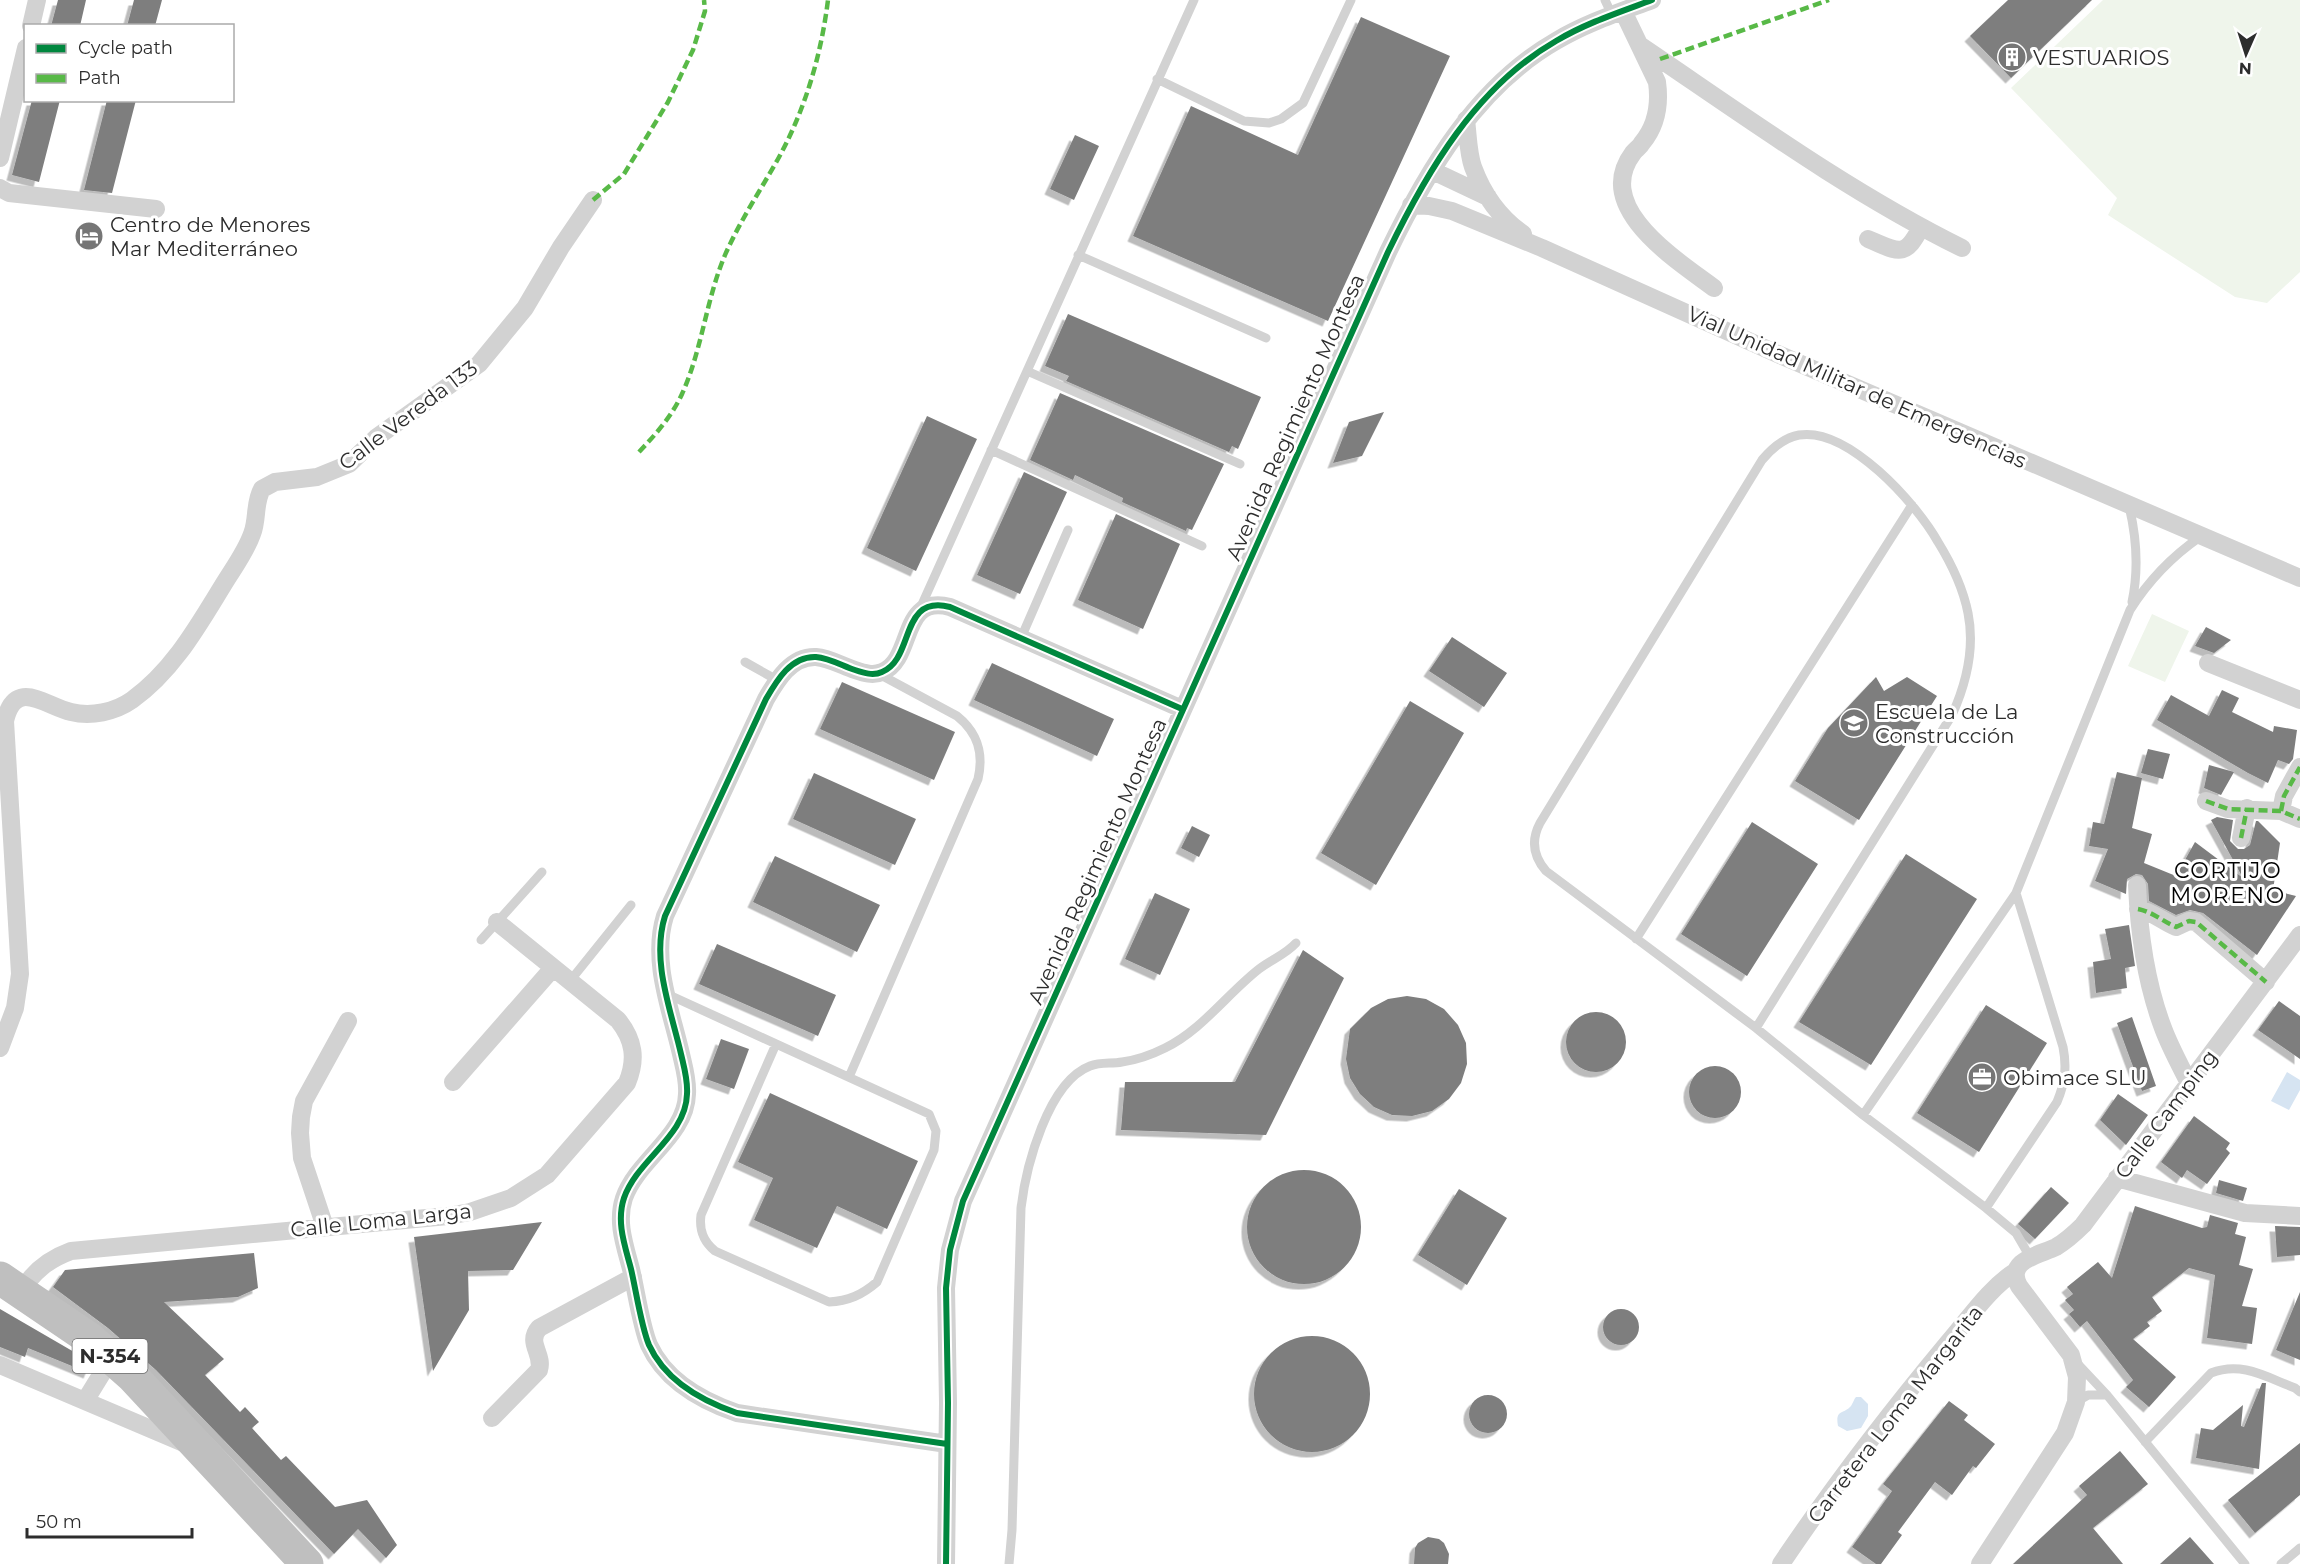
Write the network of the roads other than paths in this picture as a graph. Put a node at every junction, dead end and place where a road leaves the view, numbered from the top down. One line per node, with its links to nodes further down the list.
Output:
1 (37, 0): 6 (street)
2 (1194, 0): 9 (lane)
3 (1351, 0): 9 (lane)
4 (1652, 0): 5 (street, Avenida Regimiento Montesa)
5 (1613, 8): 7 (street); 10 (street, Avenida Regimiento Montesa)
6 (31, 24)
7 (1641, 46): 18 (street); 23 (street)
8 (24, 56): 11 (street)
9 (1157, 79): 22 (lane)
10 (1466, 120): 12 (street, Avenida Regimiento Montesa); 14 (street)
11 (0, 158)
12 (1433, 171): 14 (street); 16 (street, Avenida Regimiento Montesa)
13 (0, 188): 17 (street)
14 (1488, 197): 20 (street)
15 (593, 200): 66 (street, Calle Vereda 133)
16 (1411, 205): 20 (street, Vial Unidad Militar de Emergencias); 42 (street, Avenida Regimiento Montesa)
17 (156, 209)
18 (1921, 227): 19 (street); 21 (street)
19 (1868, 239)
20 (1542, 248): 29 (street, Vial Unidad Militar de Emergencias)
21 (1962, 248)
22 (1078, 255): 24 (lane); 25 (lane)
23 (1714, 288)
24 (1266, 338)
25 (1027, 371): 26 (lane); 27 (lane)
26 (991, 450): 32 (lane); 35 (lane)
27 (1240, 464)
28 (1912, 505): 55 (lane); 55 (lane); 64 (lane)
29 (2129, 506): 31 (street, Vial Unidad Militar de Emergencias); 34 (lane)
30 (1068, 530): 36 (lane)
31 (2200, 537): 33 (street, Vial Unidad Militar de Emergencias); 34 (lane)
32 (1202, 546)
33 (2300, 578)
34 (2130, 610): 51 (lane)
35 (918, 613): 36 (street); 39 (street)
36 (1021, 638): 42 (street)
37 (745, 662): 40 (lane)
38 (2208, 663): 41 (street)
39 (879, 674): 40 (street); 67 (lane)
40 (777, 680): 62 (street)
41 (2300, 700)
42 (1182, 709): 88 (street, Avenida Regimiento Montesa)
43 (2300, 767): 46 (street)
44 (2206, 801): 45 (street)
45 (2247, 808): 46 (street); 48 (street)
46 (2281, 811): 47 (street)
47 (2300, 819)
48 (2241, 838)
49 (542, 872): 54 (lane)
50 (2137, 885): 53 (street)
51 (2016, 893): 70 (lane); 72 (lane)
52 (632, 905): 60 (lane)
53 (2138, 909): 61 (street); 69 (street)
54 (497, 922): 56 (lane); 59 (street, Calle Loma Larga)
55 (1636, 939): 64 (lane)
56 (481, 940)
57 (2299, 940): 61 (street, Calle Camping)
58 (1296, 943): 93 (lane)
59 (553, 968): 60 (street, Calle Loma Larga); 68 (street)
60 (570, 981): 74 (street, Calle Loma Larga)
61 (2266, 982): 69 (street, Calle Camping)
62 (667, 994): 65 (lane); 77 (street)
63 (348, 1021): 74 (street)
64 (1756, 1028): 70 (lane)
65 (776, 1044): 67 (lane); 67 (lane)
66 (0, 1048)
67 (849, 1077)
68 (453, 1082)
69 (2189, 1083): 71 (street, Calle Camping)
70 (1863, 1115): 72 (lane)
71 (2117, 1178): 73 (street); 75 (street, Calle Camping)
72 (1986, 1208): 75 (lane)
73 (2300, 1216)
74 (325, 1227): 78 (street, Calle Loma Larga)
75 (2030, 1257): 76 (street, Calle Camping)
76 (2016, 1272): 79 (street); 94 (street, Carretera Loma Margarita)
77 (633, 1277): 86 (street); 88 (street)
78 (10, 1285): 80 (highway, N-354)
79 (2070, 1355): 83 (lane); 85 (street)
80 (112, 1357): 84 (street); 89 (highway, N-354)
81 (0, 1365): 84 (street)
82 (2300, 1392): 87 (lane)
83 (2107, 1395): 85 (lane); 87 (lane)
84 (85, 1401): 89 (street)
85 (2076, 1402): 95 (street)
86 (492, 1418)
87 (2145, 1442): 96 (lane)
88 (947, 1444): 92 (street, Avenida Regimiento Montesa)
89 (205, 1451): 91 (highway, N-354)
90 (2300, 1548): 97 (lane)
91 (308, 1564)
92 (946, 1564)
93 (1009, 1564)
94 (1781, 1564)
95 (1980, 1564)
96 (2245, 1564)
97 (2281, 1564)

